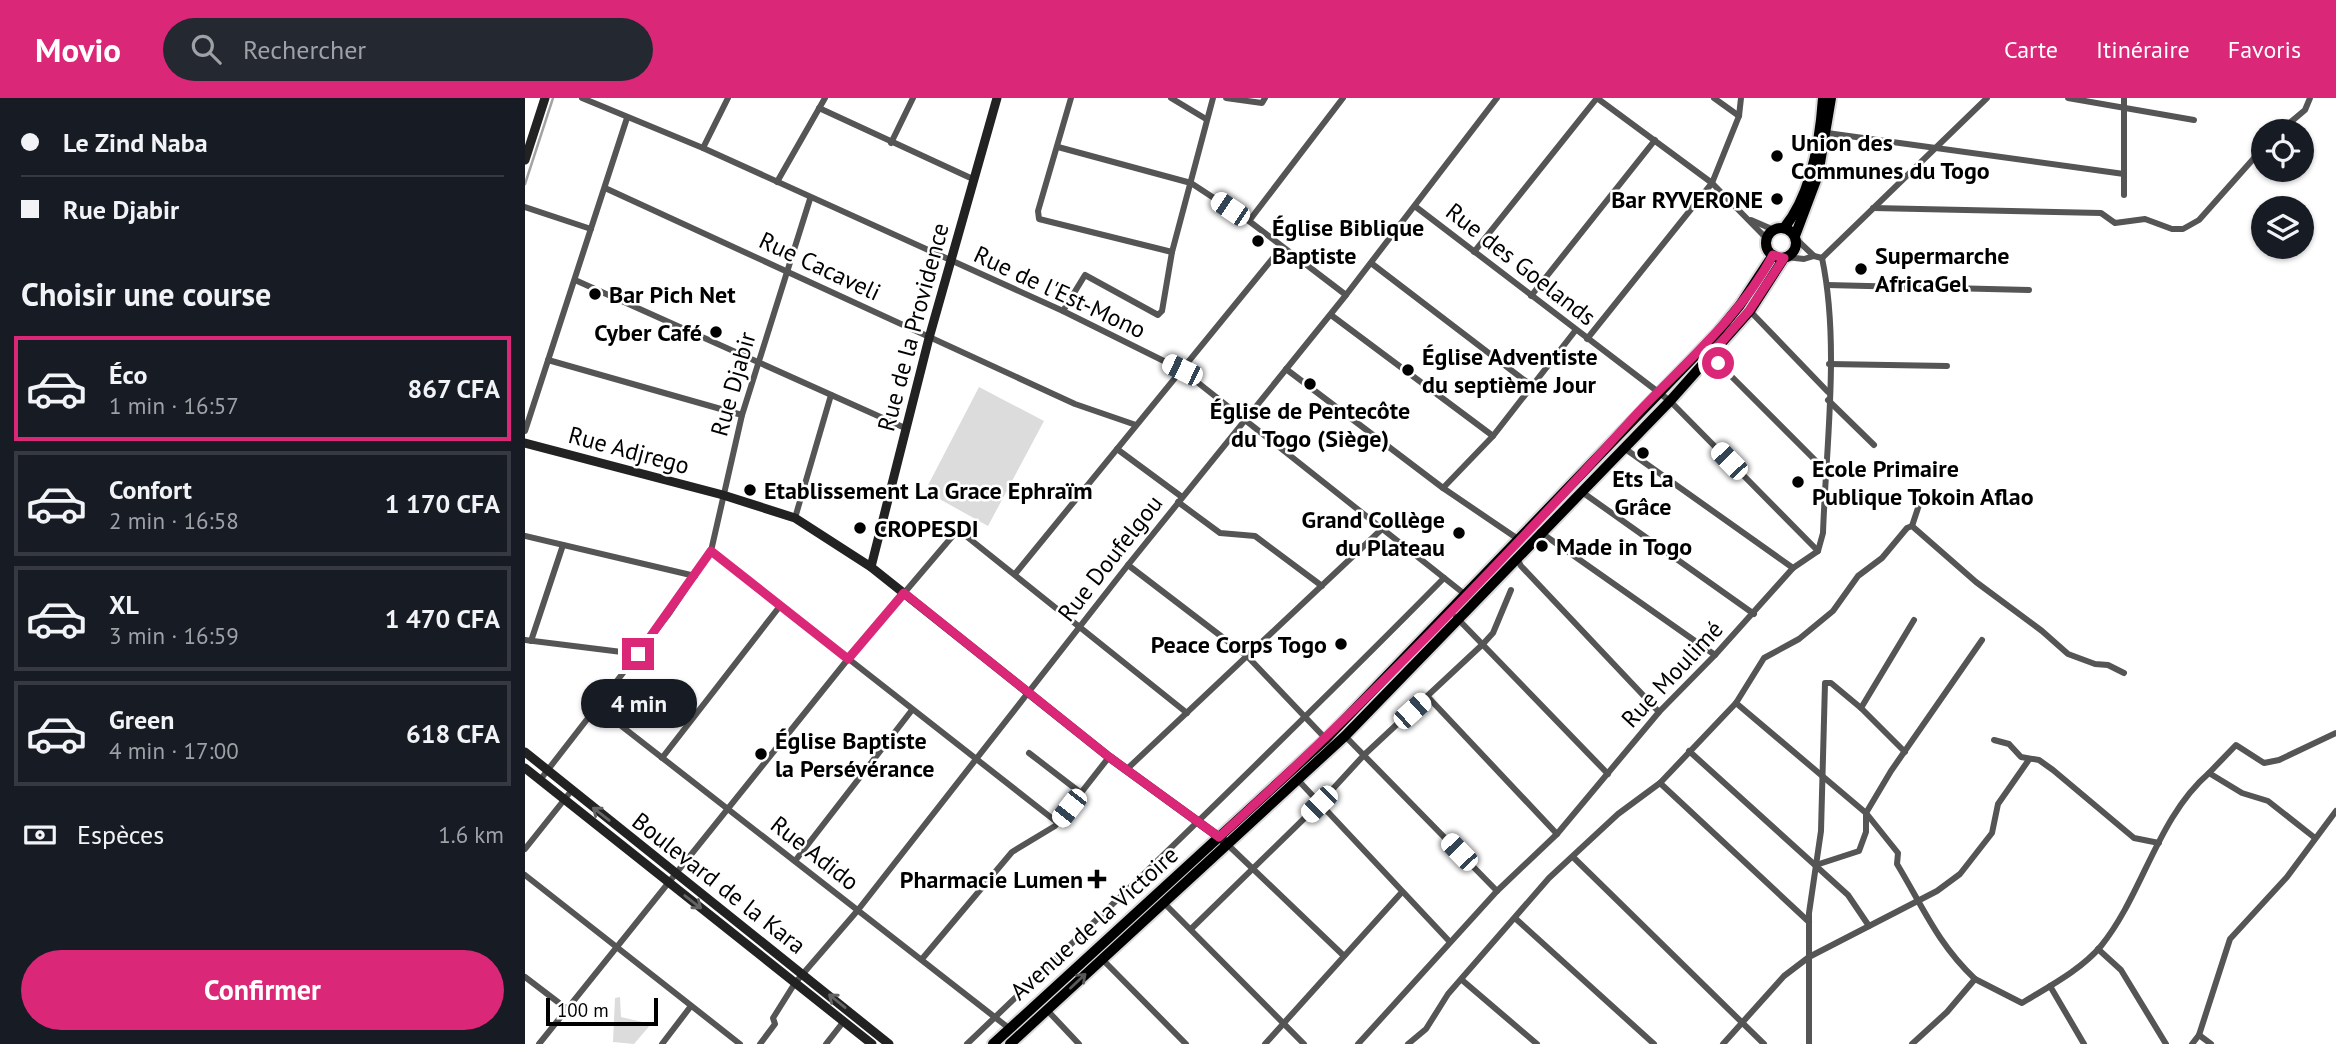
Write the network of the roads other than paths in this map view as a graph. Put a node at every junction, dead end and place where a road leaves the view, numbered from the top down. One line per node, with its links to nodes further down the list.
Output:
1 (545, 98): 36 (street)
2 (582, 98): 26 (street, Rue de l'Est-Mono)
3 (728, 98): 35 (street)
4 (824, 98): 23 (street)
5 (913, 98): 32 (street)
6 (997, 98): 39 (street, Rue de la Providence)
7 (1071, 98): 33 (street)
8 (1171, 98): 27 (street)
9 (1213, 98): 27 (street)
10 (1226, 98): 11 (street)
11 (1265, 98)
12 (1343, 98): 50 (street)
13 (1497, 98): 47 (street, Rue Doufelgou)
14 (1597, 98): 31 (street); 56 (street)
15 (1714, 98): 25 (street)
16 (1741, 98): 25 (street)
17 (1823, 98): 52 (highway)
18 (1831, 98): 30 (highway)
19 (1987, 98): 34 (street)
20 (2068, 98): 24 (street)
21 (2124, 98): 24 (street)
22 (2310, 98): 28 (street)
23 (819, 108): 32 (street); 40 (street)
24 (2124, 108): 29 (street); 38 (street)
25 (1739, 116): 42 (street)
26 (627, 118): 35 (street, Rue de l'Est-Mono); 43 (street)
27 (1206, 119): 41 (street)
28 (2294, 119)
29 (2194, 120)
30 (1827, 133): 34 (street); 53 (highway)
31 (1654, 140): 42 (street); 67 (street)
32 (891, 143): 39 (street)
33 (1058, 147): 41 (street); 55 (street)
34 (1936, 147): 38 (street); 48 (street)
35 (703, 148): 40 (street, Rue de l'Est-Mono)
36 (525, 160)
37 (2251, 162): 48 (street)
38 (2124, 174): 44 (street)
39 (975, 180): 60 (street, Rue de la Providence)
40 (777, 183): 45 (street, Rue de l'Est-Mono)
41 (1191, 183): 50 (street); 55 (street)
42 (1712, 183): 49 (street); 73 (street)
43 (605, 188): 51 (street); 62 (street, Rue Cacaveli)
44 (2124, 195)
45 (810, 199): 60 (street, Rue de l'Est-Mono); 62 (street, Rue Djabir)
46 (525, 207): 51 (street)
47 (1416, 207): 56 (street, Rue des Goelands); 61 (street, Rue Doufelgou)
48 (1873, 208): 59 (street)
49 (1751, 220): 52 (street); 52 (street)
50 (1249, 221): 54 (street)
51 (591, 229): 63 (street)
52 (1775, 232): 53 (highway); 57 (highway)
53 (1795, 237): 57 (highway); 58 (street)
54 (1282, 247): 66 (street); 80 (street)
55 (1172, 251): 68 (street)
56 (1474, 252): 67 (street, Rue des Goelands)
57 (1781, 256): 58 (street); 69 (highway, Avenue de la Victoire); 82 (highway, Avenue de la Victoire)
58 (1814, 256): 59 (street)
59 (1822, 258): 64 (street)
60 (950, 263): 68 (street, Rue de l'Est-Mono); 72 (street, Rue de la Providence)
61 (1371, 263): 66 (street, Rue Doufelgou); 81 (street)
62 (787, 272): 72 (street, Rue Cacaveli); 76 (street, Rue Djabir)
63 (575, 280): 75 (street); 76 (street)
64 (1828, 285): 65 (street); 77 (street)
65 (2029, 290)
66 (1346, 295): 70 (street, Rue Doufelgou)
67 (1531, 296): 71 (street, Rue des Goelands)
68 (1062, 311): 80 (street, Rue de l'Est-Mono)
69 (1749, 311): 74 (highway, Avenue de la Victoire); 83 (street)
70 (1331, 315): 79 (street, Rue Doufelgou); 92 (street)
71 (1576, 331): 73 (street, Rue des Goelands); 81 (street)
72 (929, 338): 89 (street, Rue Cacaveli); 90 (street, Rue de la Providence)
73 (1587, 339): 82 (street, Rue des Goelands)
74 (1710, 355): 86 (highway, Avenue de la Victoire); 97 (street)
75 (548, 360): 87 (street); 91 (street)
76 (758, 363): 84 (street); 87 (street, Rue Djabir)
77 (1829, 364): 78 (street); 83 (street)
78 (1947, 366)
79 (1286, 369): 88 (street, Rue Doufelgou); 98 (street)
80 (1182, 370): 88 (street, Rue de l'Est-Mono); 89 (street)
81 (1532, 386): 92 (street)
82 (1658, 391): 86 (street, Rue des Goelands); 108 (highway, Avenue de la Victoire)
83 (1828, 392): 85 (street)
84 (831, 395): 90 (street); 103 (street)
85 (1828, 400): 94 (street); 97 (street)
86 (1670, 401): 95 (highway, Avenue de la Victoire); 111 (street, Rue des Goelands)
87 (742, 415): 100 (street, Rue Djabir)
88 (1245, 419): 102 (street, Rue Doufelgou); 105 (street, Rue de l'Est-Mono)
89 (1136, 425): 96 (street)
90 (905, 428): 114 (street, Rue de la Providence)
91 (525, 432)
92 (1493, 436): 98 (street)
93 (525, 443): 100 (street, Rue Adjrego)
94 (1874, 445)
95 (1625, 448): 99 (highway, Avenue de la Victoire); 115 (street)
96 (1117, 449): 102 (street); 116 (street)
97 (1825, 470): 111 (street)
98 (1443, 488): 108 (street)
99 (1582, 492): 106 (highway, Avenue de la Victoire); 124 (street)
100 (723, 495): 103 (street, Rue Adjrego); 110 (street, Rue Djabir)
101 (1930, 495): 104 (street)
102 (1180, 500): 113 (street, Rue Doufelgou); 119 (street)
103 (796, 518): 114 (street, Rue Adjrego)
104 (1912, 526): 135 (street); 138 (street)
105 (1384, 527): 118 (street, Rue de l'Est-Mono); 119 (street)
106 (1540, 533): 112 (highway, Avenue de la Victoire); 132 (street)
107 (525, 536): 109 (street)
108 (1518, 539): 122 (highway, Avenue de la Victoire)
109 (563, 545): 117 (street); 128 (street)
110 (711, 551): 117 (street, Rue Djabir); 123 (street)
111 (1818, 551): 115 (street, Rue Moulimé)
112 (1517, 557): 122 (highway, Avenue de la Victoire); 142 (street)
113 (1128, 565): 127 (street, Rue Doufelgou); 133 (street)
114 (871, 567): 121 (street, Rue Adjrego)
115 (1793, 568): 124 (street, Rue Moulimé)
116 (1015, 574): 121 (street); 127 (street)
117 (695, 576): 131 (street, Rue Djabir)
118 (1444, 578): 122 (street, Rue de l'Est-Mono); 144 (street)
119 (1322, 586): 133 (street)
120 (1511, 590): 130 (street)
121 (904, 593): 134 (street); 136 (street, Rue Adjrego)
122 (1470, 598): 125 (highway, Avenue de la Victoire)
123 (780, 606): 134 (street); 155 (street)
124 (1754, 614): 132 (street, Rue Moulimé)
125 (1454, 615): 130 (street); 146 (highway, Avenue de la Victoire); 147 (highway, Avenue de la Victoire)
126 (1914, 620): 140 (street)
127 (1080, 628): 136 (street, Rue Doufelgou); 143 (street)
128 (528, 640): 131 (street)
129 (1982, 640): 151 (street)
130 (1483, 644): 137 (street); 162 (street)
131 (638, 654): 139 (street, Rue Djabir)
132 (1715, 655): 142 (street, Rue Moulimé)
133 (1247, 656): 143 (street); 144 (street)
134 (848, 659): 141 (street); 171 (street)
135 (2124, 673)
136 (1028, 693): 154 (street, Rue Adjrego); 156 (street, Rue Doufelgou)
137 (1428, 697): 153 (street); 176 (street)
138 (1736, 703): 149 (street); 163 (street)
139 (597, 708): 155 (street, Rue Adido); 159 (street, Rue Djabir)
140 (1861, 708): 151 (street); 163 (street)
141 (912, 709): 156 (street); 182 (street)
142 (1659, 712): 162 (street, Rue Moulimé)
143 (1187, 713): 160 (street)
144 (1305, 719): 147 (street); 174 (street)
145 (2336, 733): 161 (street)
146 (1345, 736): 153 (street); 164 (highway, Avenue de la Victoire)
147 (1326, 739): 178 (highway, Avenue de la Victoire)
148 (1994, 740): 157 (street)
149 (1689, 751): 166 (street); 183 (street)
150 (525, 752): 159 (street, Boulevard de la Kara)
151 (1905, 752): 173 (street)
152 (1029, 753): 168 (street)
153 (1364, 755): 170 (street); 188 (street)
154 (1109, 757): 160 (street, Rue Adjrego); 168 (street)
155 (662, 758): 171 (street, Rue Adido)
156 (976, 760): 175 (street); 192 (street, Rue Doufelgou)
157 (2028, 761): 179 (street); 190 (street)
158 (525, 768): 165 (street, Boulevard de la Kara)
159 (548, 770): 165 (street, Rue Djabir); 167 (street, Boulevard de la Kara)
160 (1126, 770): 174 (street, Rue Adjrego)
161 (2209, 773): 177 (street); 179 (street)
162 (1608, 774): 176 (street, Rue Moulimé)
163 (1822, 777): 173 (street); 183 (street)
164 (1297, 779): 170 (street); 178 (highway, Avenue de la Victoire)
165 (540, 780): 169 (street, Boulevard de la Kara)
166 (1660, 783): 181 (street); 194 (street)
167 (572, 790): 169 (street); 185 (street, Boulevard de la Kara, one-way to 167)
168 (1081, 793): 175 (street)
169 (565, 800): 180 (street); 187 (street, Boulevard de la Kara)
170 (1319, 804): 184 (street); 189 (street)
171 (727, 809): 182 (street, Rue Adido); 185 (street)
172 (2336, 811): 177 (street)
173 (1866, 813): 183 (street); 190 (street)
174 (1196, 820): 178 (street, Rue Adjrego); 213 (street)
175 (1058, 823): 202 (street)
176 (1557, 834): 188 (street, Rue Moulimé)
177 (2315, 838): 218 (street)
178 (1223, 840): 184 (street); 191 (highway, Avenue de la Victoire); 217 (highway, Avenue de la Victoire)
179 (2158, 843): 199 (street)
180 (525, 849)
181 (1573, 858): 193 (street); 216 (street)
182 (795, 861): 192 (street, Rue Adido)
183 (1816, 866): 194 (street); 195 (street)
184 (1253, 869): 196 (street); 200 (street)
185 (676, 873): 187 (street); 204 (street, Boulevard de la Kara)
186 (525, 875): 198 (street)
187 (669, 882): 198 (street); 208 (street, Boulevard de la Kara, one-way to 208)
188 (1497, 891): 197 (street, Rue Moulimé)
189 (1402, 892): 197 (street); 200 (street)
190 (1919, 900): 195 (street); 206 (street)
191 (1163, 902): 196 (street); 203 (highway, Avenue de la Victoire)
192 (858, 910): 202 (street, Rue Adido); 204 (street, Rue Doufelgou)
193 (1516, 919): 207 (street); 236 (street)
194 (1809, 922): 201 (street)
195 (1869, 926): 201 (street)
196 (1191, 929): 215 (street)
197 (1450, 942): 233 (street, Rue Moulimé)
198 (617, 947): 210 (street); 211 (street)
199 (2098, 949): 209 (street); 242 (street)
200 (1344, 956): 215 (street)
201 (1809, 957): 216 (street); 239 (street)
202 (922, 959): 213 (street, Rue Adido)
203 (1102, 959): 212 (highway, Avenue de la Victoire, one-way to 203); 230 (street)
204 (803, 974): 208 (street, Rue Doufelgou); 225 (street, Boulevard de la Kara, one-way to 204)
205 (525, 977): 211 (street)
206 (1975, 979): 209 (street); 240 (street)
207 (1462, 981): 234 (street); 235 (street)
208 (795, 983): 214 (street, Boulevard de la Kara); 222 (street, Rue Doufelgou)
209 (2050, 986): 241 (street)
210 (691, 1006): 220 (street); 221 (street)
211 (567, 1009): 219 (street)
212 (1047, 1010): 228 (highway, Avenue de la Victoire); 229 (street)
213 (995, 1017): 217 (street, Rue Adido); 226 (street)
214 (843, 1021): 223 (street); 224 (street, Boulevard de la Kara)
215 (1284, 1023): 231 (street); 232 (street)
216 (1741, 1023): 237 (street); 238 (street)
217 (1010, 1029): 227 (highway, Avenue de la Victoire)
218 (2199, 1035): 243 (street); 244 (street)
219 (539, 1044)
220 (662, 1044)
221 (740, 1044)
222 (759, 1044)
223 (825, 1044)
224 (872, 1044)
225 (889, 1044)
226 (967, 1044)
227 (993, 1044)
228 (1010, 1044)
229 (1079, 1044)
230 (1186, 1044)
231 (1265, 1044)
232 (1304, 1044)
233 (1358, 1044)
234 (1408, 1044)
235 (1537, 1044)
236 (1654, 1044)
237 (1723, 1044)
238 (1764, 1044)
239 (1809, 1044)
240 (1912, 1044)
241 (2084, 1044)
242 (2165, 1044)
243 (2192, 1044)
244 (2211, 1044)

